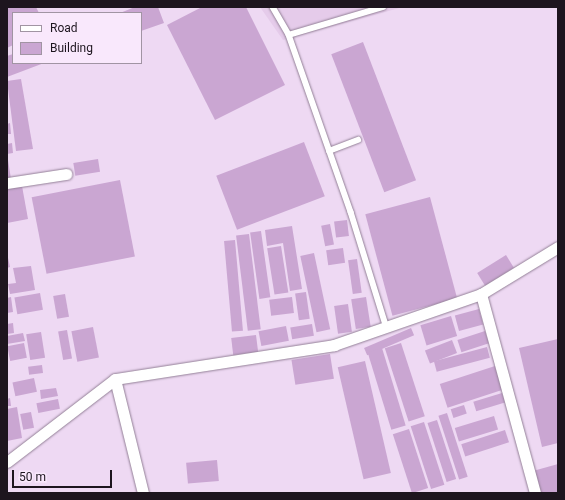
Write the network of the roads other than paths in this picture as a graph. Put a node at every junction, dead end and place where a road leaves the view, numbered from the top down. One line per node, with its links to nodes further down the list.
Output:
1 (273, 7): 3 (lane)
2 (383, 7): 3 (lane)
3 (289, 35): 5 (lane)
4 (358, 140): 5 (lane)
5 (329, 151): 10 (lane)
6 (66, 174): 7 (street)
7 (7, 184)
8 (558, 248): 9 (street)
9 (481, 294): 10 (street); 14 (street)
10 (386, 326): 11 (street)
11 (115, 378): 12 (street); 13 (street)
12 (7, 462)
13 (143, 493)
14 (535, 493)

